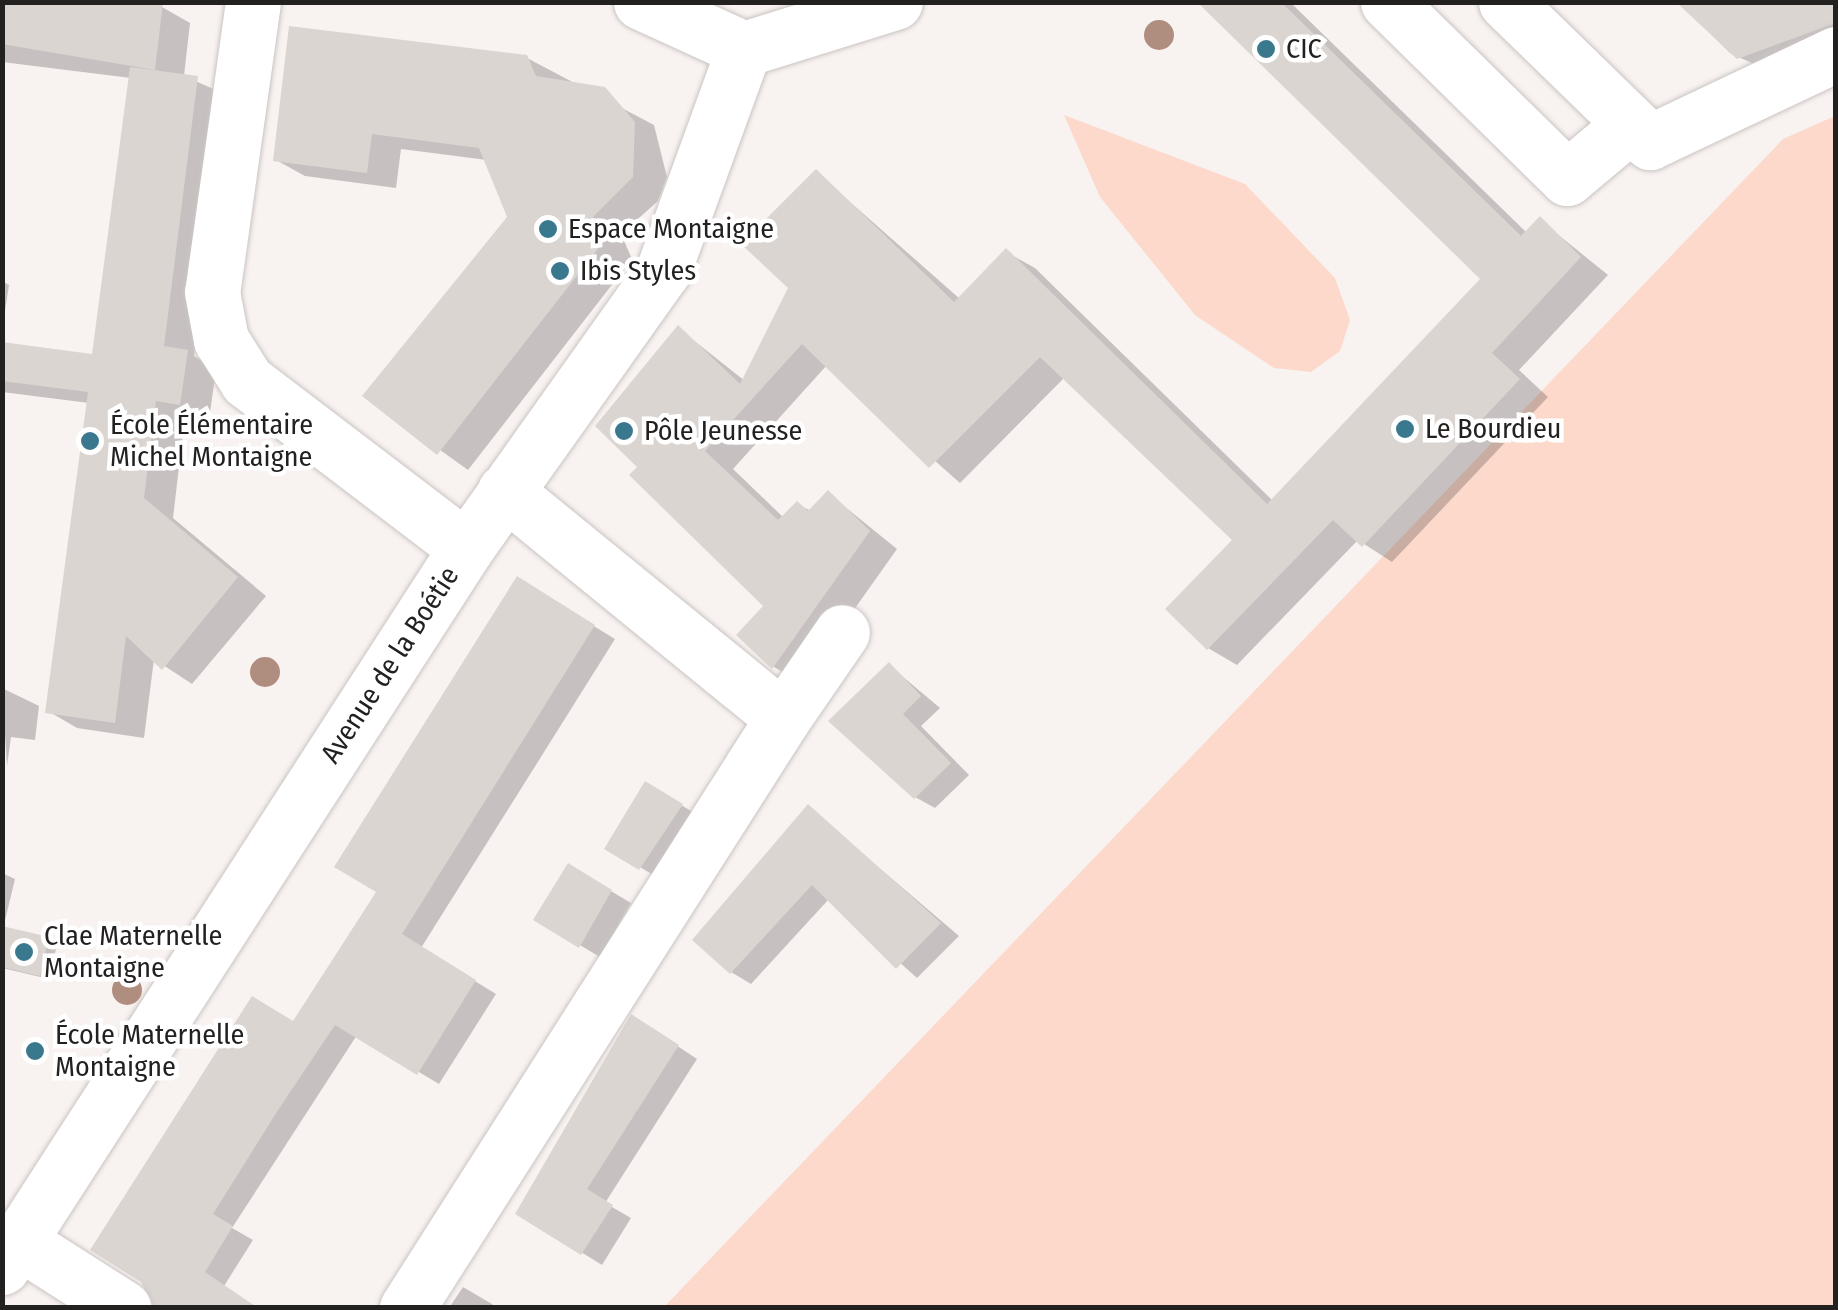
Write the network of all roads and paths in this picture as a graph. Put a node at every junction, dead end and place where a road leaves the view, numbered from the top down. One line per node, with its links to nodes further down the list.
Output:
1 (253, 2): 10 (main road)
2 (642, 2): 6 (main road)
3 (895, 2): 6 (main road)
4 (1388, 2): 8 (main road)
5 (1506, 2): 8 (main road)
6 (744, 50): 9 (main road, Avenue de la Boétie)
7 (1836, 54): 8 (main road)
8 (1630, 126)
9 (504, 492): 10 (main road, Avenue de la Boétie); 12 (main road)
10 (466, 548): 13 (main road, Avenue de la Boétie)
11 (842, 632): 12 (main road)
12 (783, 718): 15 (main road)
13 (10, 1254): 14 (main road)
14 (123, 1308)
15 (407, 1308)

